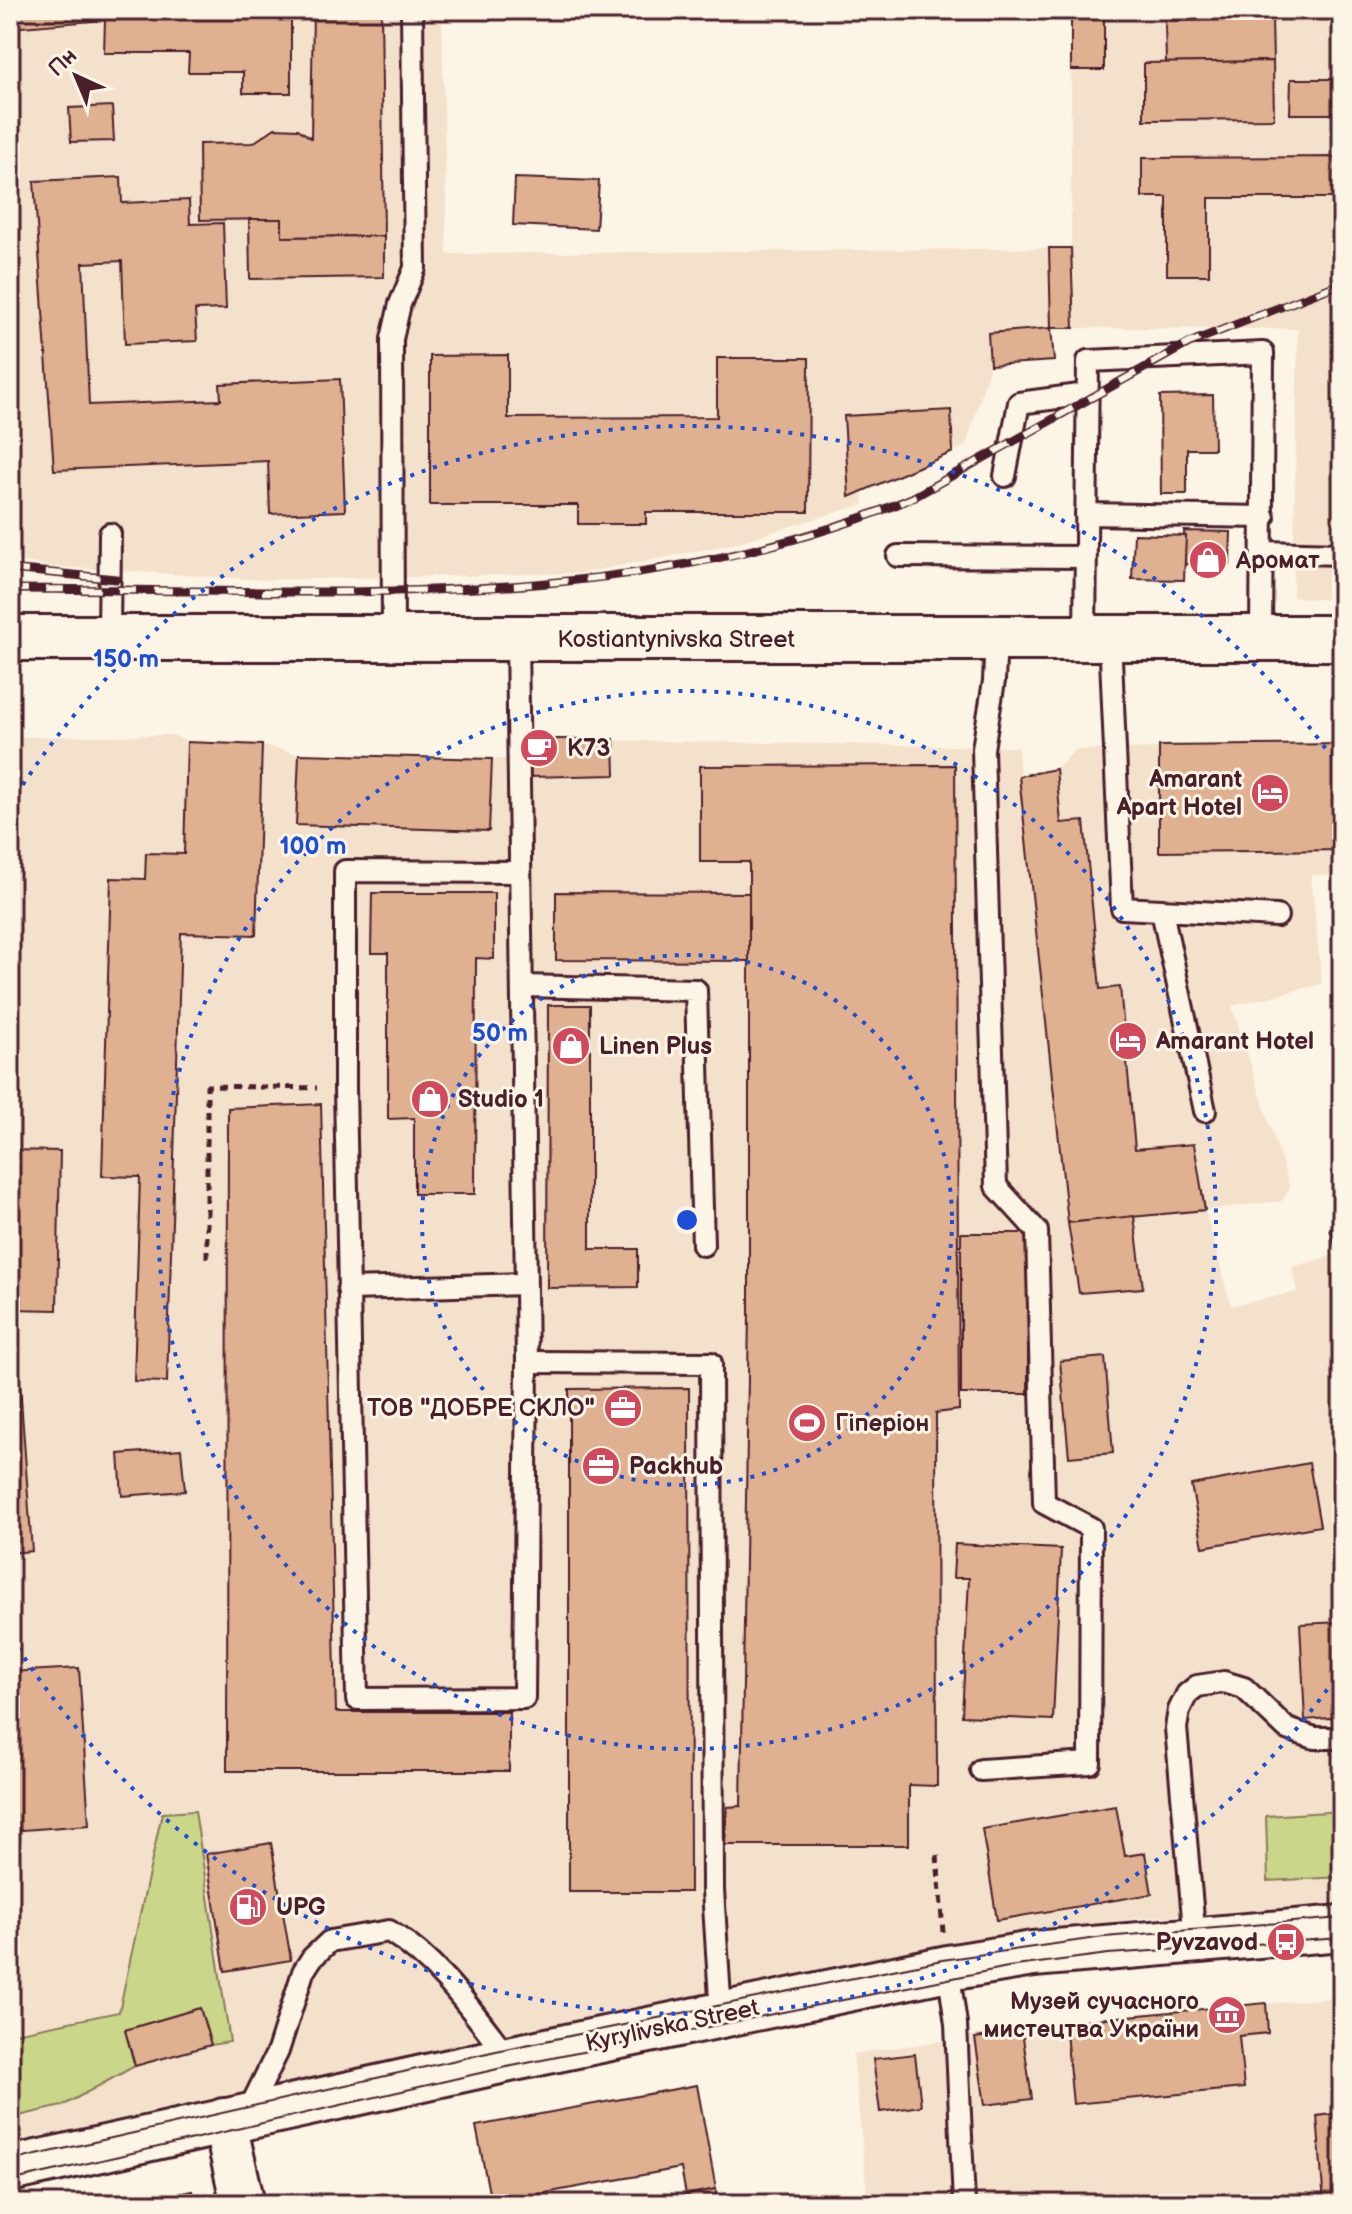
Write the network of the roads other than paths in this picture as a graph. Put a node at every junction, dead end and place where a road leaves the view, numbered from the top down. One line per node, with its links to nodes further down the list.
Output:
1 (412, 10): 17 (lane)
2 (1087, 394): 3 (lane); 4 (lane); 5 (lane)
3 (1005, 476)
4 (1086, 514): 5 (lane); 10 (lane)
5 (1264, 517): 7 (lane)
6 (110, 534): 15 (lane)
7 (1263, 552): 8 (lane); 12 (lane)
8 (1342, 554)
9 (898, 556): 10 (lane)
10 (1085, 557): 11 (lane)
11 (1098, 636): 12 (street, Kostiantynivska Street); 13 (street, Kostiantynivska Street); 20 (lane)
12 (1261, 636): 16 (street, Kostiantynivska Street)
13 (996, 637): 18 (street, Kostiantynivska Street); 29 (lane)
14 (10, 638): 15 (street, Kostiantynivska Street)
15 (109, 638): 17 (street, Kostiantynivska Street)
16 (1342, 638)
17 (393, 639): 18 (street, Kostiantynivska Street)
18 (517, 639): 19 (lane)
19 (519, 872): 22 (lane); 26 (lane)
20 (1162, 911): 21 (lane); 23 (lane)
21 (1277, 916)
22 (522, 986): 24 (lane); 25 (lane)
23 (1205, 1111)
24 (703, 1245)
25 (525, 1284): 26 (lane); 27 (lane)
26 (348, 1289): 27 (lane)
27 (527, 1362): 33 (lane)
28 (1342, 1738): 31 (lane)
29 (981, 1770)
30 (1342, 1928): 31 (street, Kyrylivska Street)
31 (1195, 1940): 32 (street, Kyrylivska Street)
32 (946, 1950): 33 (street, Kyrylivska Street); 38 (lane)
33 (721, 2014): 34 (street, Kyrylivska Street)
34 (509, 2059): 35 (street, Kyrylivska Street); 35 (lane)
35 (235, 2118): 36 (street, Kyrylivska Street); 37 (street)
36 (10, 2169)
37 (243, 2204)
38 (964, 2204)

